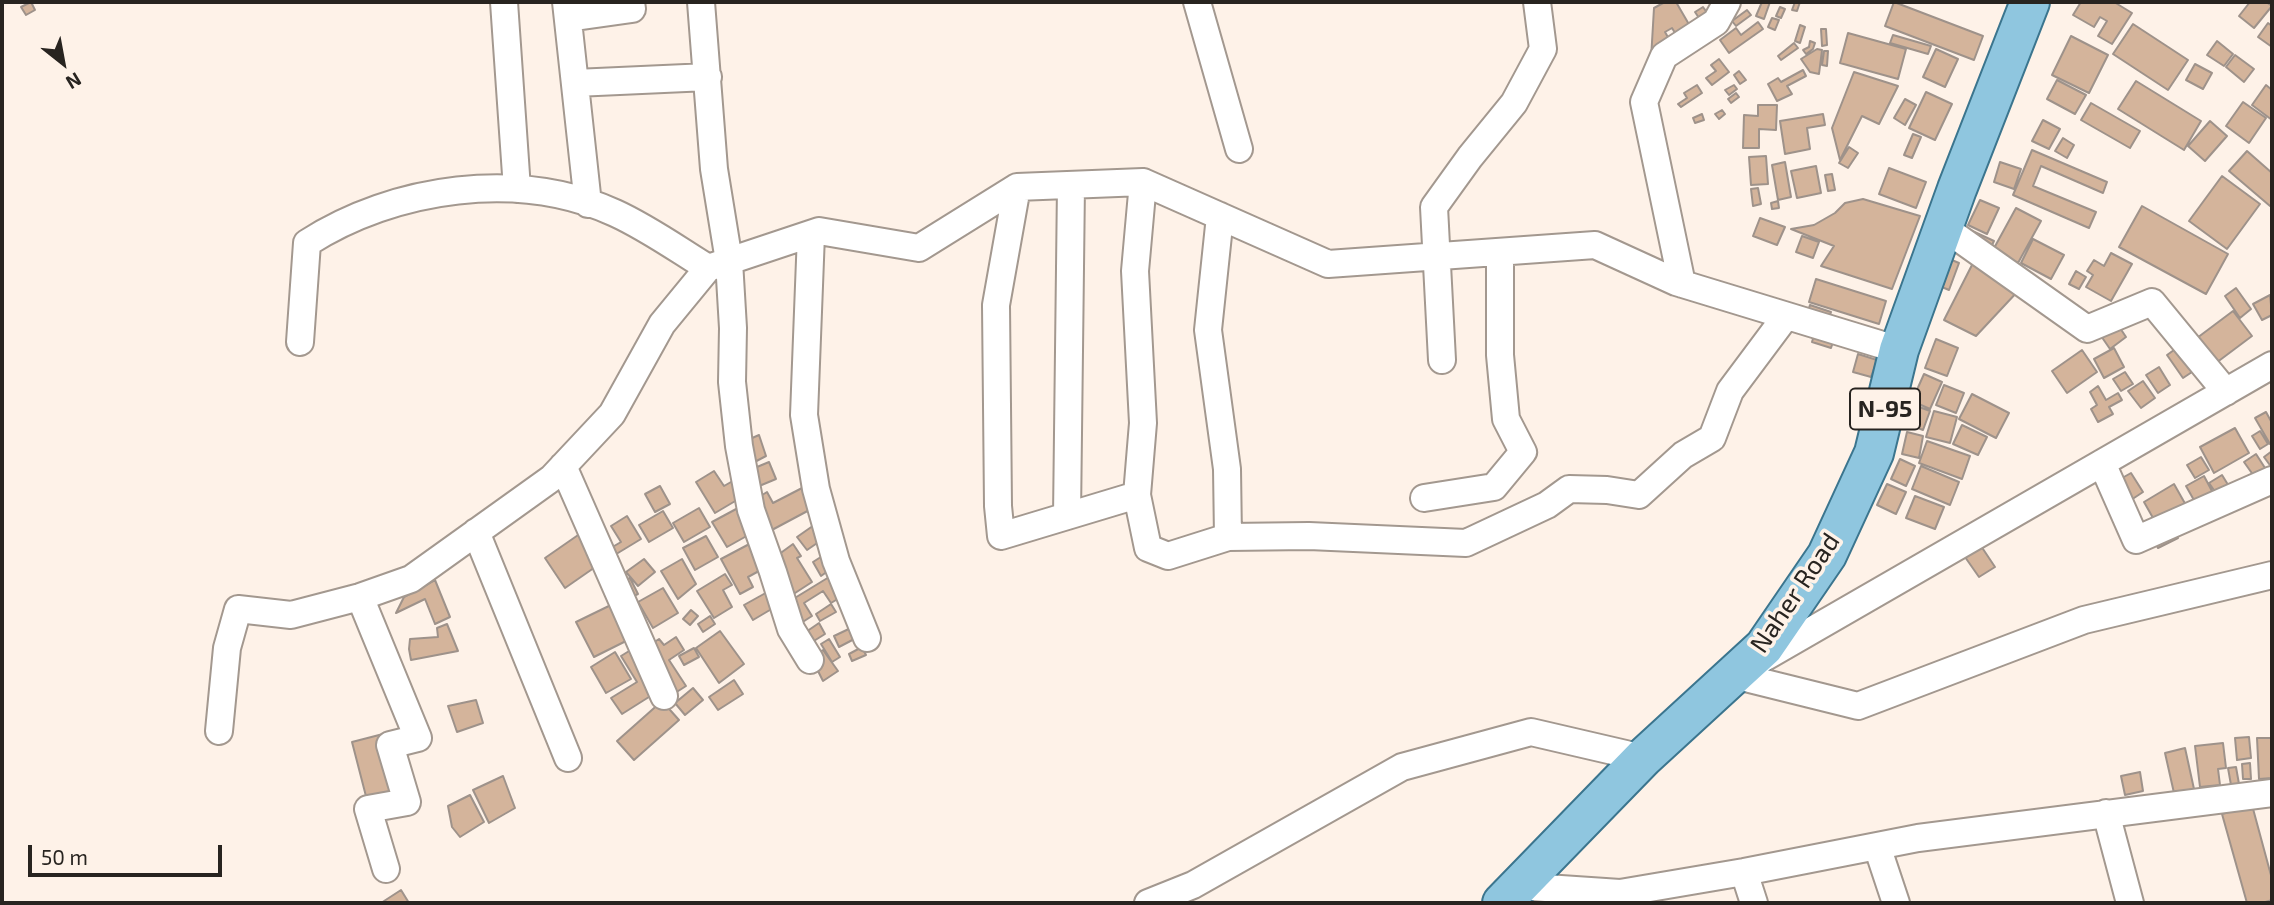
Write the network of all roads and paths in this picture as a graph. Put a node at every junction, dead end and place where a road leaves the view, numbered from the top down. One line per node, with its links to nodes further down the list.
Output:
1 (504, 2): 15 (street)
2 (632, 2): 8 (street)
3 (701, 2): 9 (street)
4 (1197, 2): 11 (street)
5 (1537, 2): 21 (street)
6 (1727, 2): 23 (street)
7 (2030, 2): 18 (main road, Naher Road / N-95)
8 (567, 10): 10 (street)
9 (708, 77): 10 (street); 22 (street)
10 (575, 83): 16 (street)
11 (1239, 149)
12 (1143, 182): 13 (street); 17 (street); 33 (street)
13 (1071, 185): 14 (street); 35 (street)
14 (1017, 187): 19 (street); 35 (street)
15 (517, 189): 16 (street); 25 (street)
16 (588, 204): 22 (street)
17 (1220, 216): 21 (street); 37 (street)
18 (1943, 227): 26 (main road, Naher Road / N-95); 29 (street)
19 (811, 234): 22 (street); 40 (street)
20 (1500, 252): 21 (street); 23 (street); 34 (street)
21 (1436, 257): 27 (street)
22 (718, 264): 31 (street); 41 (street)
23 (1682, 284): 24 (street)
24 (1786, 316): 26 (street); 37 (street)
25 (300, 342)
26 (1899, 350): 42 (main road, Naher Road / N-95)
27 (1442, 360)
28 (2272, 365): 29 (street)
29 (2226, 391): 30 (street)
30 (2102, 463): 32 (street); 42 (street)
31 (563, 466): 36 (street); 43 (street)
32 (2272, 480)
33 (1137, 495): 35 (street); 37 (street)
34 (1424, 498)
35 (1068, 516)
36 (477, 532): 39 (street); 45 (street)
37 (1228, 537)
38 (2272, 575): 42 (street)
39 (360, 597): 44 (street); 50 (street)
40 (867, 638)
41 (810, 660)
42 (1733, 675): 46 (main road, Naher Road / N-95)
43 (664, 696)
44 (219, 732)
45 (568, 758)
46 (1643, 758): 52 (main road, Naher Road / N-95); 53 (street)
47 (2272, 793): 48 (street)
48 (2106, 813): 49 (street); 56 (street)
49 (1877, 846): 51 (street); 55 (street)
50 (386, 869)
51 (1744, 872): 52 (street); 54 (street)
52 (1509, 895)
53 (1148, 903)
54 (1754, 903)
55 (1896, 903)
56 (2130, 903)

